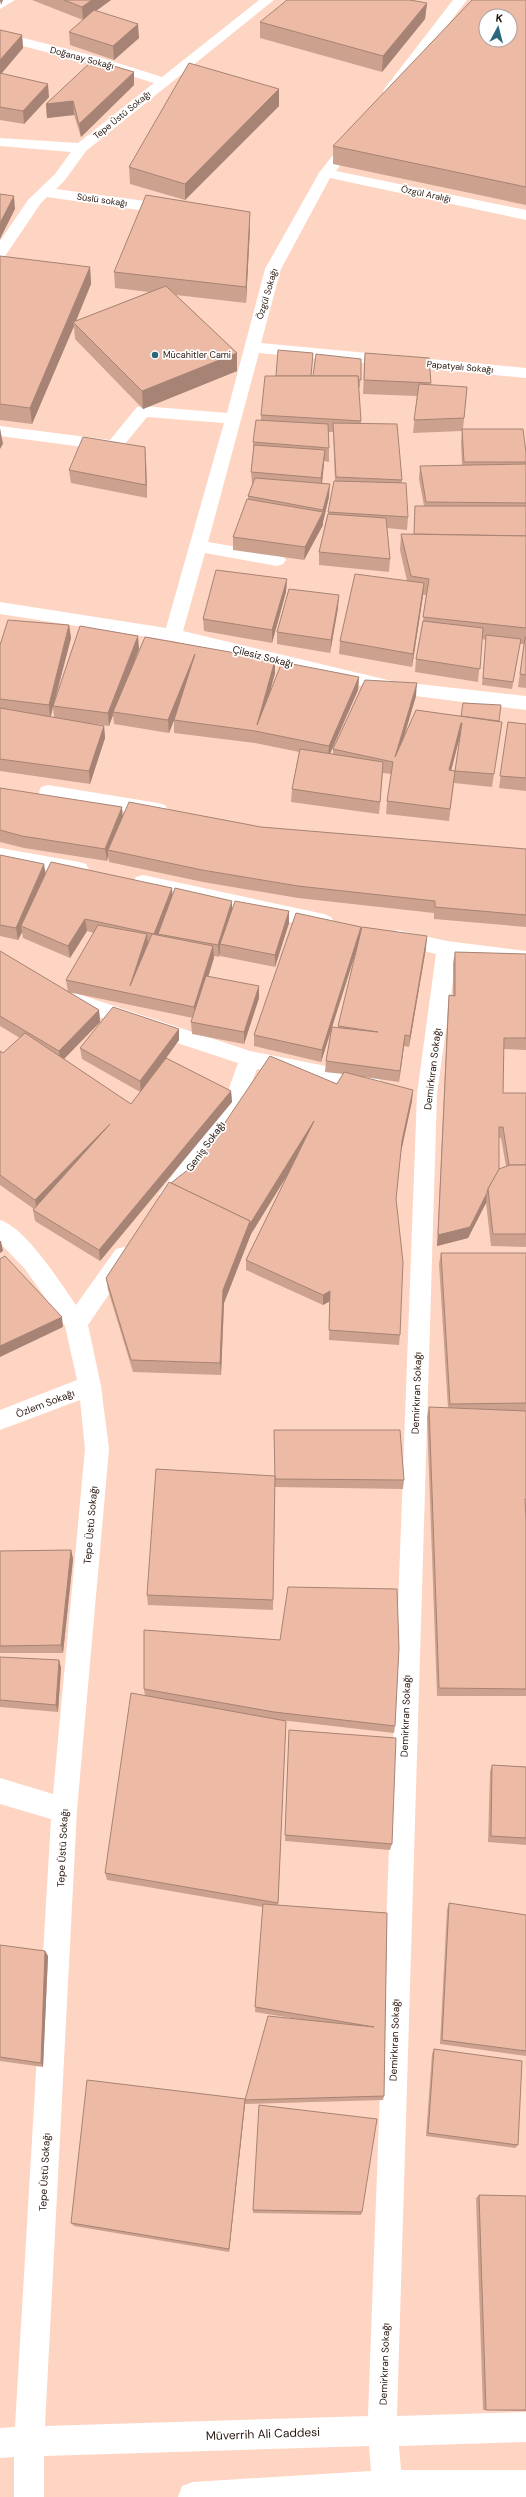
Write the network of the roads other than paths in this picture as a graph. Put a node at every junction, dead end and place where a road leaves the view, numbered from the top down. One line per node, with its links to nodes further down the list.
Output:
1 (8, 0): 4 (street)
2 (267, 0): 6 (street, Tepe Üstü Sokağı)
3 (460, 0): 7 (street)
4 (0, 5)
5 (0, 36): 6 (street, Doğanay Sokağı)
6 (164, 82): 10 (street, Tepe Üstü Sokağı)
7 (382, 101)
8 (362, 126): 11 (street, Özgül Sokağı)
9 (0, 142): 10 (street)
10 (81, 148): 12 (street, Tepe Üstü Sokağı)
11 (326, 173): 14 (street, Özgül Aralığı); 16 (street, Özgül Sokağı)
12 (44, 192): 13 (street, Süslü sokağı); 15 (street, Tepe Üstü Sokağı)
13 (160, 208)
14 (526, 215)
15 (0, 253)
16 (251, 348): 17 (street, Papatyalı Sokağı); 18 (street, Özgül Sokağı)
17 (526, 373)
18 (233, 419): 19 (street); 20 (street, Özgül Sokağı)
19 (0, 431)
20 (198, 546): 21 (street); 23 (street, Özgül Sokağı)
21 (278, 560)
22 (0, 608): 23 (street, Çilesiz Sokağı)
23 (173, 635): 24 (street, Çilesiz Sokağı)
24 (526, 703)
25 (48, 792): 26 (street)
26 (175, 813)
27 (0, 855): 28 (street)
28 (101, 873)
29 (124, 878): 30 (street)
30 (339, 926)
31 (378, 934): 32 (street)
32 (447, 949): 33 (street); 46 (street, Demirkıran Sokağı)
33 (526, 959)
34 (75, 1001): 35 (street)
35 (250, 1060): 36 (street); 37 (street, Geniş Sokağı)
36 (388, 1087)
37 (158, 1210)
38 (0, 1229): 40 (street, Tepe Üstü Sokağı)
39 (135, 1241): 40 (street)
40 (76, 1323): 41 (street, Tepe Üstü Sokağı)
41 (90, 1386): 42 (street, Özlem Sokağı); 44 (street, Tepe Üstü Sokağı)
42 (0, 1420)
43 (0, 1791): 44 (street)
44 (64, 1810): 47 (street, Tepe Üstü Sokağı)
45 (526, 2427): 46 (street, Müverrih Ali Caddesi)
46 (382, 2431): 47 (street, Müverrih Ali Caddesi); 49 (street, Demirkıran Sokağı)
47 (29, 2441): 48 (street, Müverrih Ali Caddesi); 52 (street, Tepe Üstü Sokağı)
48 (0, 2443)
49 (388, 2485): 50 (street); 51 (street)
50 (526, 2485)
51 (253, 2495): 53 (street)
52 (29, 2497)
53 (192, 2497)

